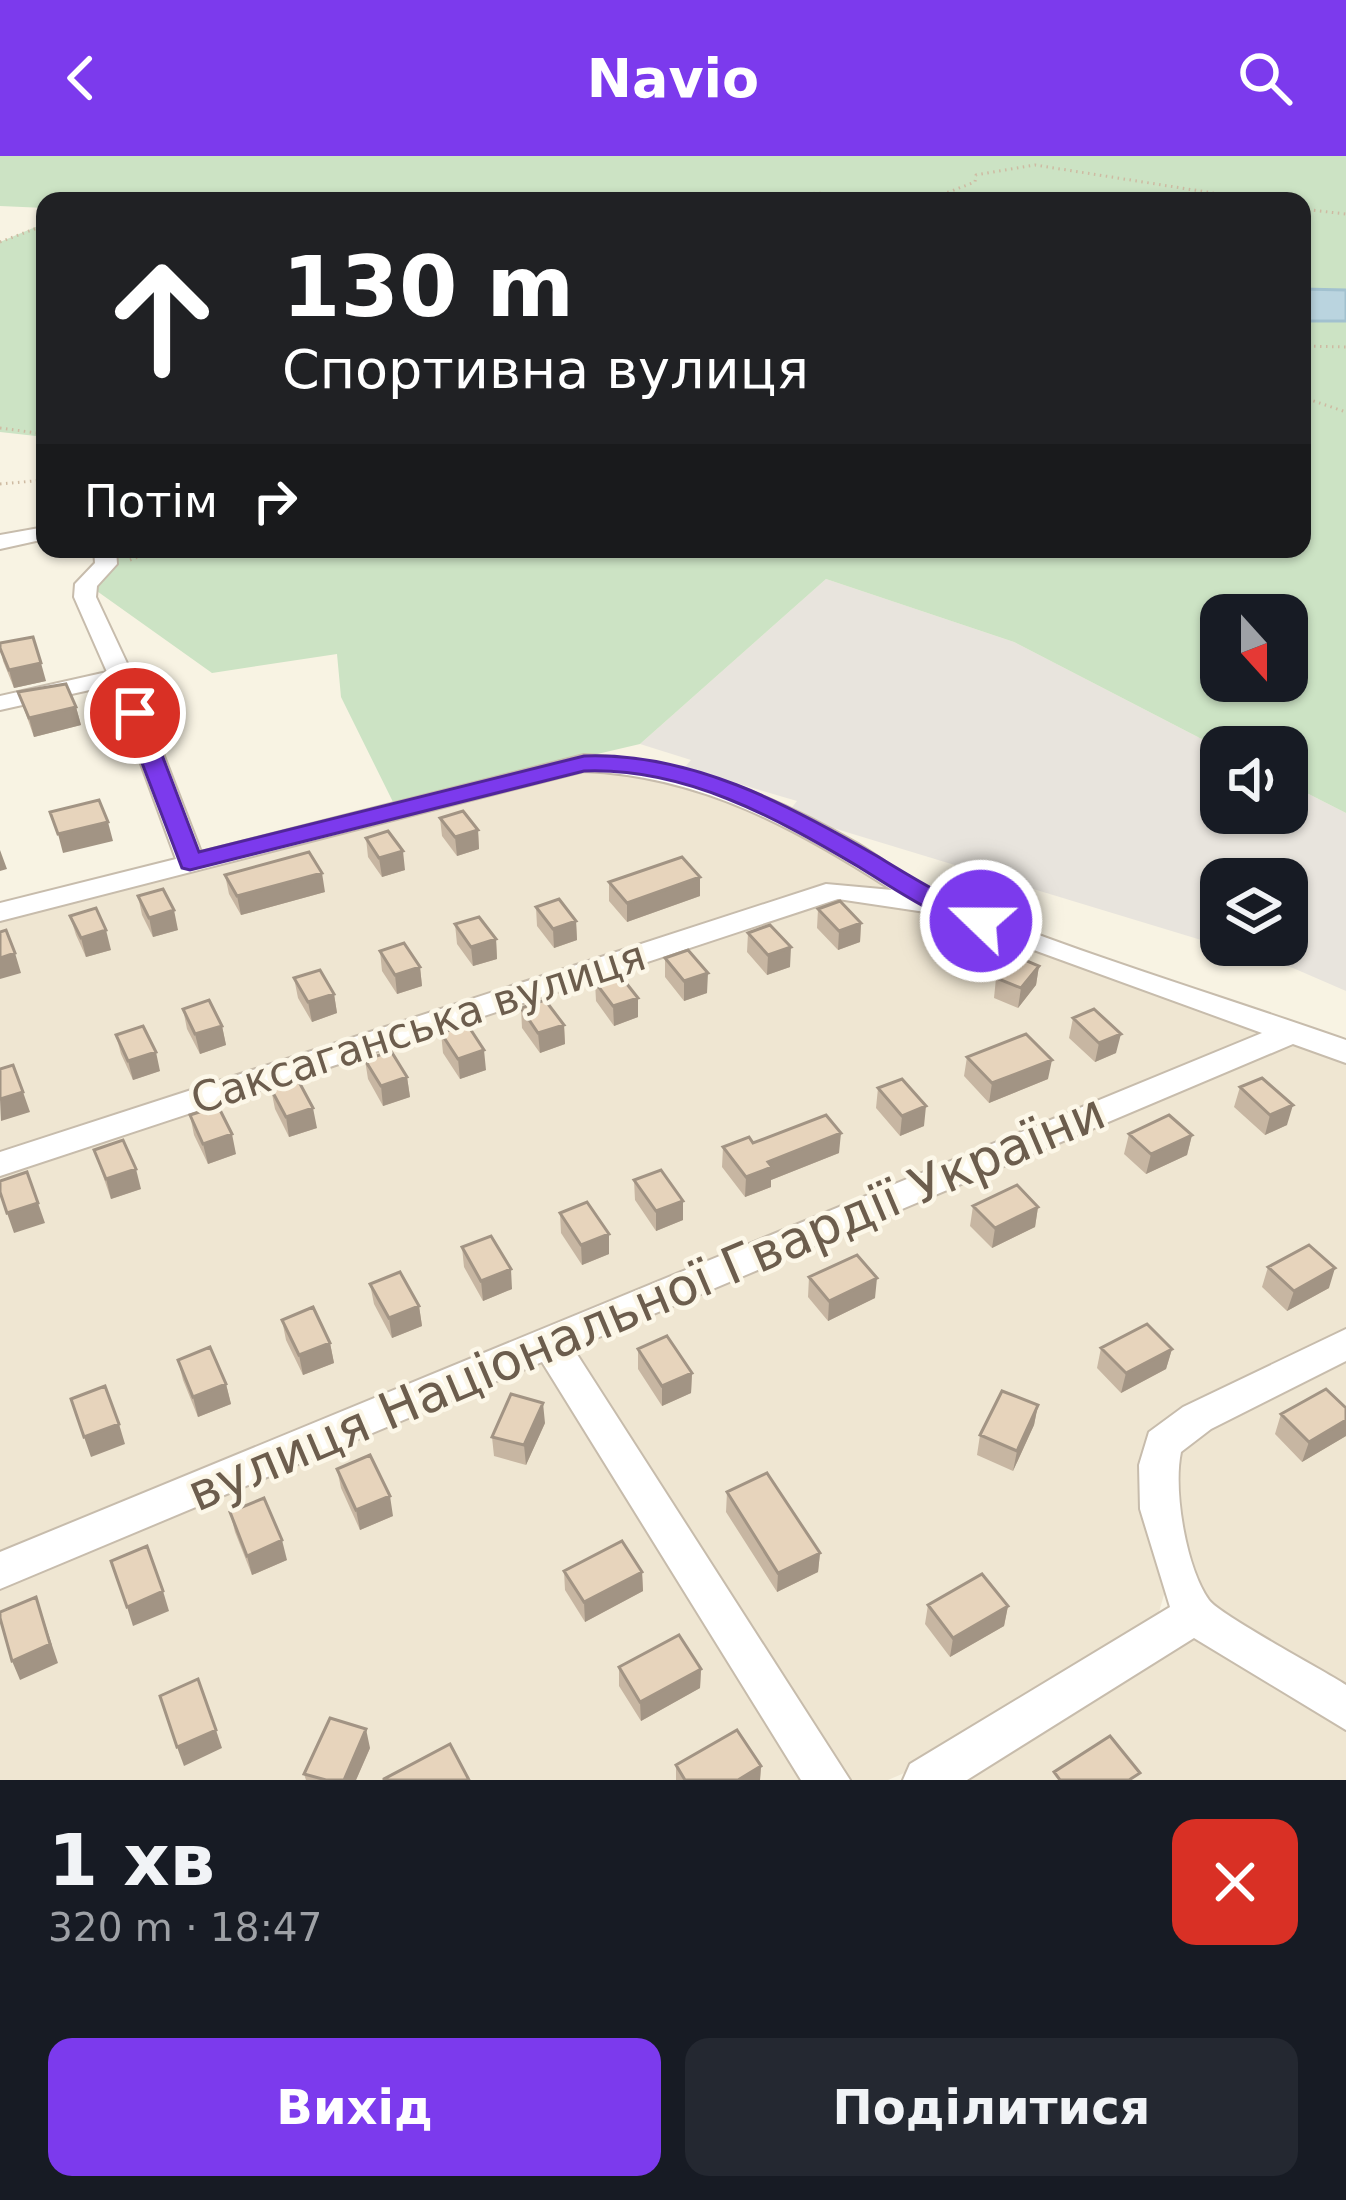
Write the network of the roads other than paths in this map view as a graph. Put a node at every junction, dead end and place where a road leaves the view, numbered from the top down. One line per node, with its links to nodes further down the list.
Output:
1 (36, 535): 2 (street)
2 (0, 542)
3 (106, 558): 4 (street)
4 (121, 676): 5 (street); 6 (street)
5 (0, 703)
6 (190, 862): 7 (street); 8 (street)
7 (937, 905): 9 (street); 11 (street, Саксаганська вулиця)
8 (0, 912)
9 (1292, 1033): 10 (street); 12 (street, вулиця Національної Гвардії України)
10 (1346, 1052)
11 (0, 1164)
12 (550, 1343): 14 (street, вулиця Національної Гвардії України); 17 (street)
13 (1346, 1344): 15 (street)
14 (0, 1571)
15 (1194, 1615): 16 (street); 18 (street)
16 (1346, 1709)
17 (827, 1780)
18 (926, 1780)

